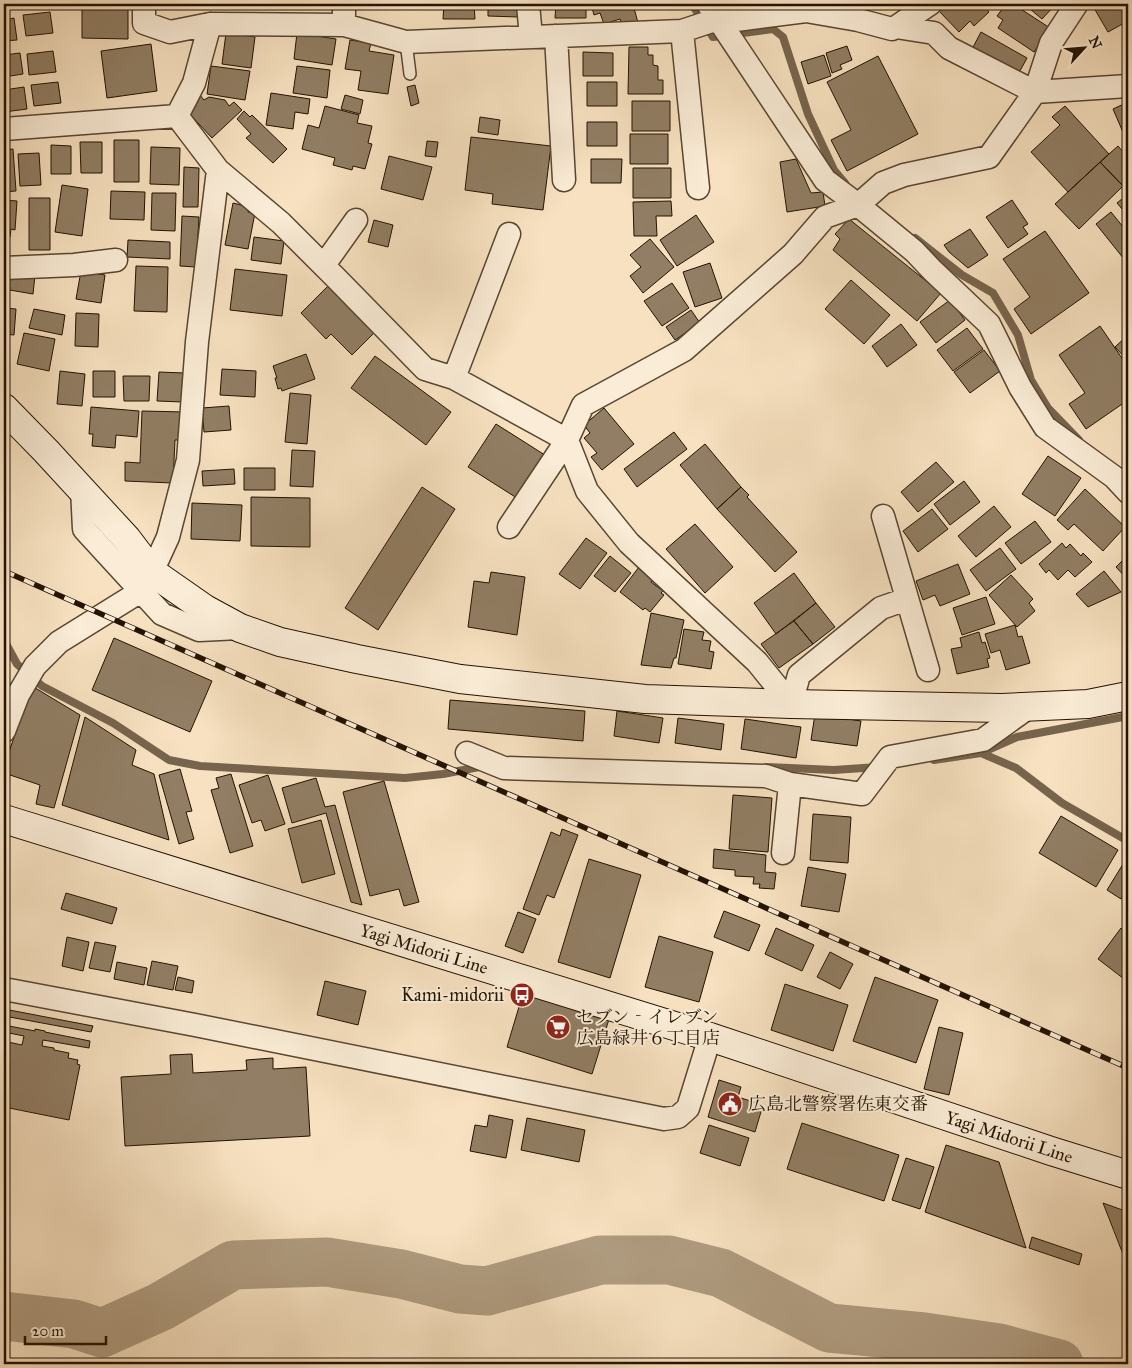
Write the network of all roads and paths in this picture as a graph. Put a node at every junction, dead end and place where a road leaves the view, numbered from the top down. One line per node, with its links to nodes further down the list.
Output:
1 (144, 4): 7 (street)
2 (528, 4): 11 (street)
3 (930, 4): 8 (street)
4 (1076, 5): 15 (street)
5 (344, 14): 7 (street); 12 (street)
6 (716, 15): 8 (street); 9 (street); 21 (street)
7 (210, 24): 16 (street)
8 (896, 28): 15 (street)
9 (682, 31): 10 (street); 20 (street)
10 (556, 36): 11 (street); 19 (street)
11 (531, 37): 12 (street)
12 (406, 42): 13 (lane)
13 (410, 74)
14 (1128, 86): 15 (street)
15 (1036, 92): 21 (street)
16 (177, 116): 17 (street); 18 (street)
17 (4, 129)
18 (218, 170): 25 (street); 33 (street)
19 (564, 180)
20 (698, 188)
21 (858, 205): 29 (street); 30 (street)
22 (356, 220): 25 (street)
23 (510, 234): 27 (street)
24 (116, 260): 26 (street)
25 (324, 265): 27 (street)
26 (4, 268)
27 (454, 378): 29 (street)
28 (4, 408): 33 (street)
29 (567, 440): 32 (street); 37 (street)
30 (1128, 492)
31 (883, 516): 34 (street)
32 (509, 527)
33 (146, 581): 37 (street); 39 (street)
34 (907, 599): 35 (street); 37 (street)
35 (928, 670)
36 (1128, 696): 38 (street)
37 (791, 704): 38 (street)
38 (1029, 707): 41 (street)
39 (4, 731)
40 (467, 753): 41 (street)
41 (790, 784): 43 (street)
42 (4, 819): 45 (street, Yagi Midorii Line)
43 (783, 853)
44 (4, 989): 45 (street)
45 (710, 1037): 46 (street, Yagi Midorii Line)
46 (1128, 1175)

